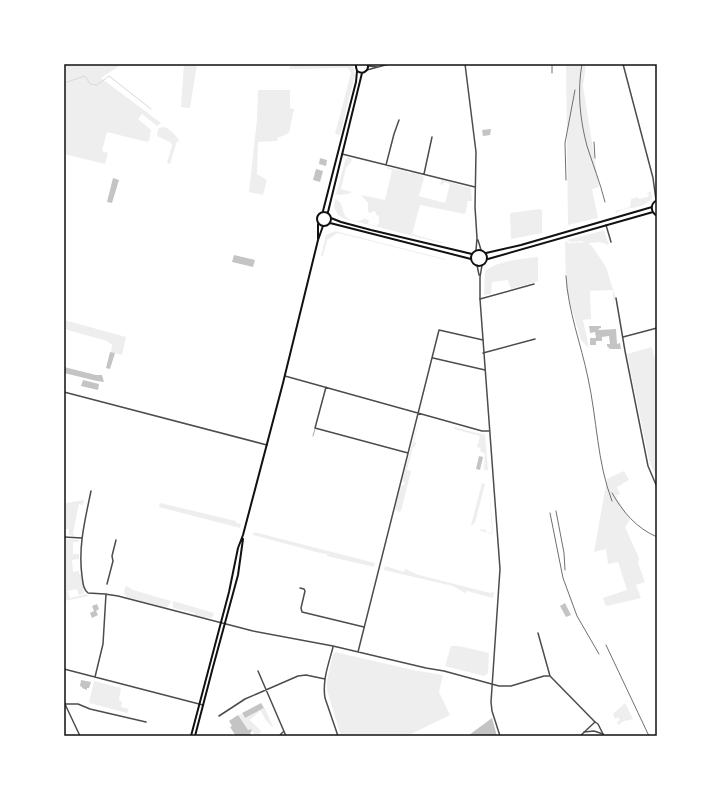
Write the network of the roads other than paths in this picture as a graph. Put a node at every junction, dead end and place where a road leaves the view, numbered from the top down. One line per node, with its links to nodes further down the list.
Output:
1 (356, 64): 8 (main road)
2 (389, 64): 6 (street)
3 (465, 64): 16 (street)
4 (623, 64): 15 (street)
5 (368, 65): 6 (street); 7 (main road)
6 (378, 67): 7 (street)
7 (367, 70): 9 (main road)
8 (357, 71): 9 (main road); 20 (main road)
9 (362, 72): 12 (main road)
10 (399, 120): 13 (street)
11 (432, 137): 14 (street)
12 (342, 154): 13 (street); 21 (main road)
13 (386, 165): 14 (street)
14 (423, 174): 16 (street)
15 (655, 185): 17 (street); 18 (street)
16 (475, 187): 29 (street)
17 (657, 191)
18 (656, 200): 19 (main road)
19 (652, 208): 22 (main road); 34 (main road)
20 (323, 211): 21 (main road); 26 (main road)
21 (328, 212): 24 (main road)
22 (653, 212): 23 (main road); 27 (main road)
23 (657, 216)
24 (331, 218): 25 (main road); 35 (main road)
25 (330, 223): 28 (main road); 36 (main road)
26 (318, 224): 28 (main road); 30 (main road)
27 (606, 225): 31 (street); 37 (main road)
28 (323, 226): 30 (main road)
29 (477, 238): 32 (street); 33 (street)
30 (318, 240): 51 (main road)
31 (611, 242)
32 (476, 250): 33 (main road); 35 (main road)
33 (481, 250): 34 (main road)
34 (486, 253): 37 (main road)
35 (472, 254): 36 (main road)
36 (471, 259): 39 (main road)
37 (488, 259): 38 (main road)
38 (482, 265): 39 (main road); 40 (street)
39 (477, 266): 40 (street)
40 (480, 277): 43 (street)
41 (534, 284): 43 (street)
42 (616, 298): 45 (street)
43 (480, 299): 47 (street)
44 (657, 328): 45 (street)
45 (623, 337): 60 (street)
46 (535, 339): 48 (street)
47 (483, 340): 48 (street); 49 (street)
48 (483, 353): 50 (street)
49 (433, 358): 50 (street); 54 (street)
50 (485, 370): 56 (street)
51 (285, 376): 52 (street); 58 (main road)
52 (326, 387): 54 (street); 55 (street)
53 (64, 392): 58 (street)
54 (418, 413): 56 (street); 59 (street)
55 (315, 428): 57 (lane); 59 (street)
56 (489, 431): 80 (street)
57 (313, 436)
58 (267, 445): 62 (main road)
59 (408, 452): 71 (street)
60 (657, 487)
61 (91, 491): 64 (street)
62 (243, 536): 69 (main road); 70 (main road)
63 (64, 537): 64 (street)
64 (82, 538): 68 (street)
65 (116, 540): 66 (street)
66 (107, 584)
67 (300, 588): 71 (street)
68 (106, 594): 69 (street); 78 (street)
69 (221, 623): 70 (street); 83 (main road)
70 (225, 624): 73 (street); 84 (main road)
71 (364, 627): 74 (street)
72 (538, 633): 77 (street)
73 (333, 646): 74 (street); 79 (street)
74 (358, 652): 80 (street)
75 (64, 669): 78 (street)
76 (258, 671): 81 (street)
77 (550, 676): 80 (street); 87 (street)
78 (95, 677): 83 (street)
79 (325, 679): 81 (street); 96 (street)
80 (492, 684): 97 (street)
81 (266, 690): 85 (street); 88 (street)
82 (64, 703): 86 (street); 91 (street)
83 (199, 704): 84 (street); 92 (main road)
84 (204, 705): 93 (main road)
85 (219, 716)
86 (146, 722)
87 (595, 722): 89 (street); 90 (street)
88 (284, 732): 94 (street); 95 (street)
89 (584, 732): 90 (street); 98 (street)
90 (603, 735)
91 (80, 736)
92 (191, 736)
93 (195, 736)
94 (279, 736)
95 (286, 736)
96 (337, 736)
97 (500, 736)
98 (580, 736)

